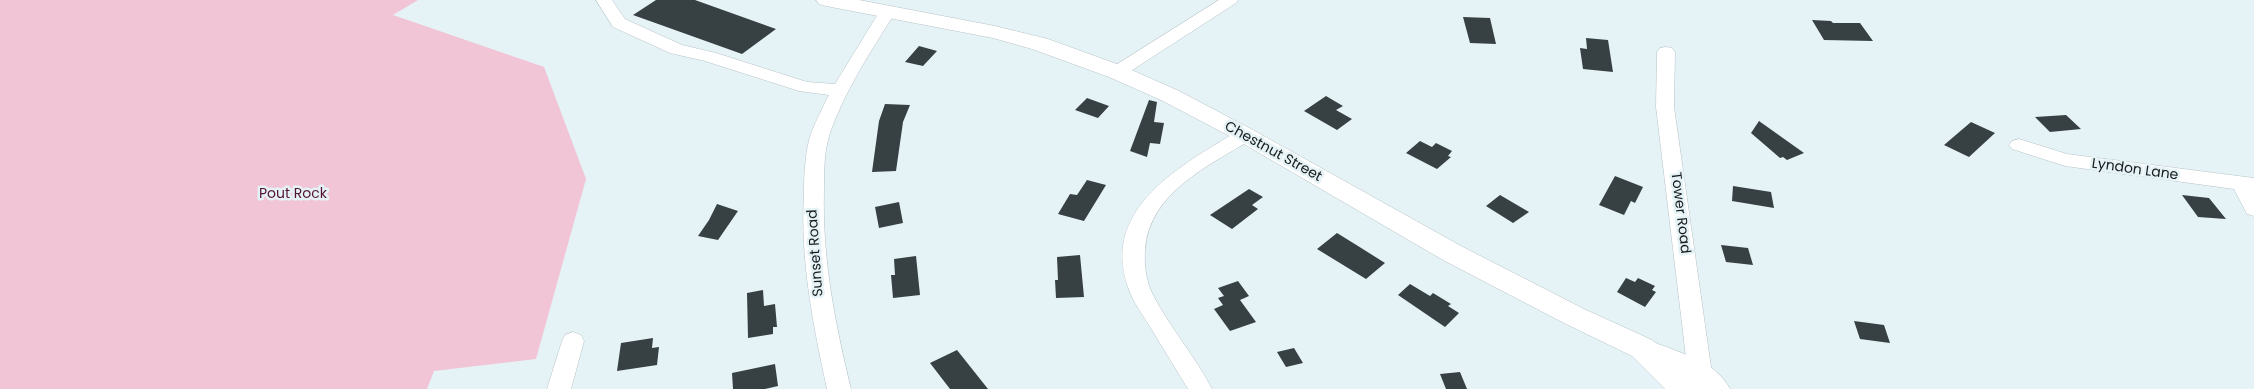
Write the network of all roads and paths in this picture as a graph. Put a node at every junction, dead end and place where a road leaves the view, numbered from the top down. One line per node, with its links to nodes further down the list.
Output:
1 (604, 0): 7 (street)
2 (826, 0): 4 (main road, Chestnut Street)
3 (1230, 0): 6 (street)
4 (888, 12): 6 (main road, Chestnut Street); 7 (street, Sunset Road)
5 (1666, 52): 13 (street, Tower Road)
6 (1117, 72): 8 (main road, Chestnut Street)
7 (840, 90): 15 (street, Sunset Road)
8 (1245, 135): 13 (main road, Chestnut Street); 16 (street)
9 (2019, 146): 10 (street, Lyndon Lane)
10 (2247, 185): 11 (street)
11 (2254, 209)
12 (573, 340): 14 (street)
13 (1700, 384)
14 (559, 389)
15 (839, 389)
16 (1200, 389)

